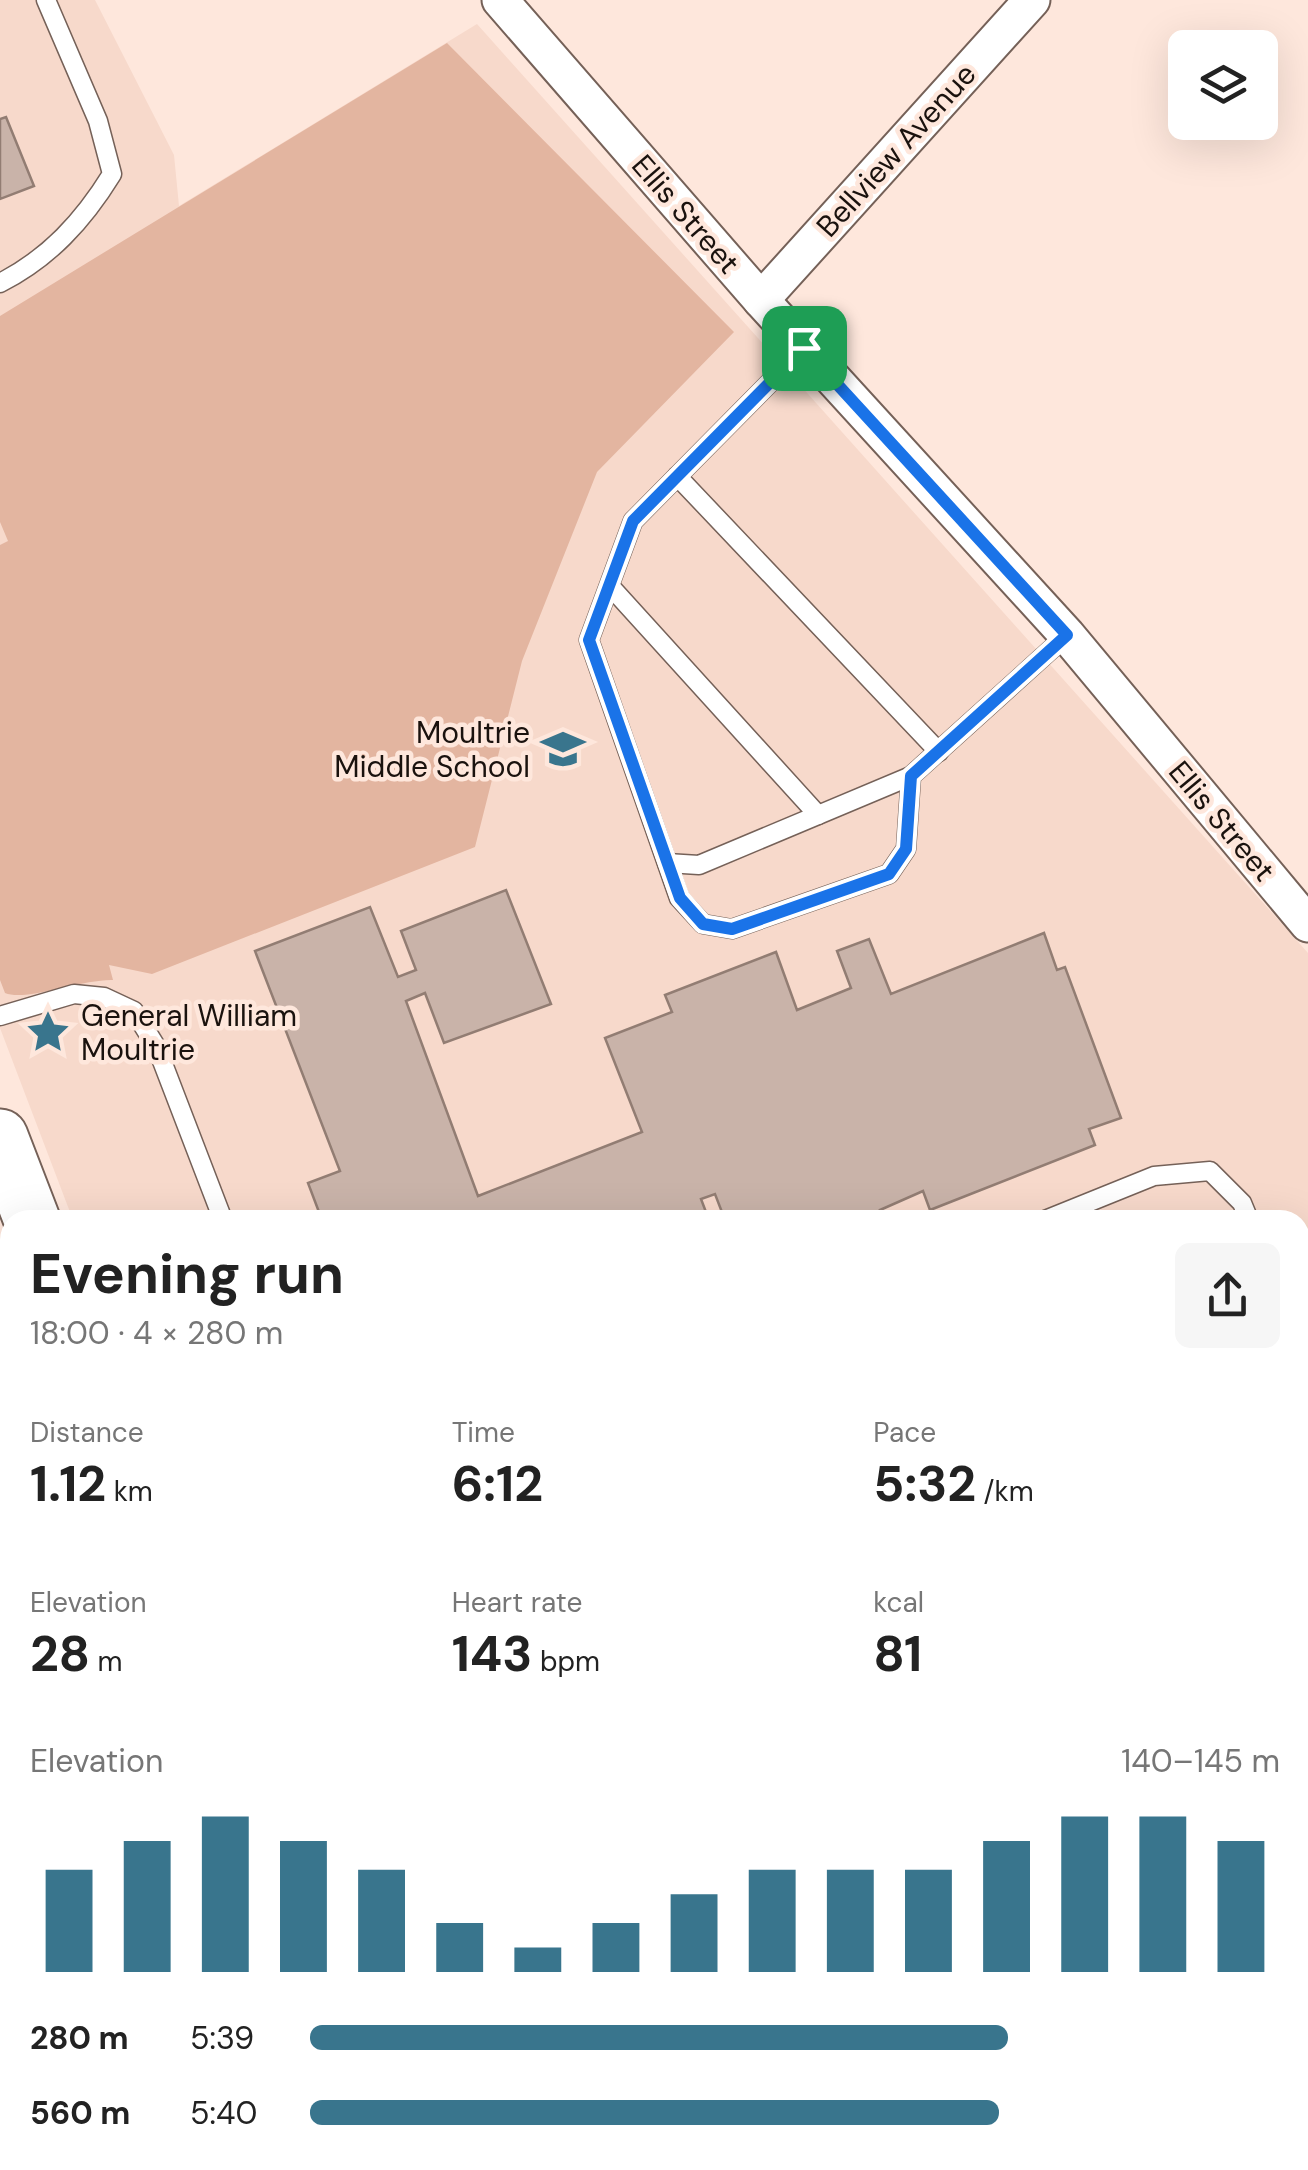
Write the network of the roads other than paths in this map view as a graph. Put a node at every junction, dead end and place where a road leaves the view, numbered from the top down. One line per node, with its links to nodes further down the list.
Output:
1 (46, 0): 4 (lane)
2 (500, 0): 5 (street, Ellis Street)
3 (1032, 0): 5 (street, Bellview Avenue)
4 (0, 284)
5 (760, 300): 6 (street, Ellis Street)
6 (804, 348): 7 (lane); 9 (street, Ellis Street)
7 (677, 476): 8 (lane); 10 (lane)
8 (610, 586): 12 (lane); 13 (lane)
9 (1067, 635): 10 (lane); 14 (street, Ellis Street)
10 (938, 752): 11 (lane)
11 (911, 776): 12 (lane); 13 (lane)
12 (818, 815): 13 (lane)
13 (668, 863)
14 (1308, 924)
15 (0, 1016): 18 (lane)
16 (0, 1137): 17 (main road)
17 (28, 1210)
18 (219, 1210)
19 (1071, 1210): 20 (lane)
20 (1245, 1210)

